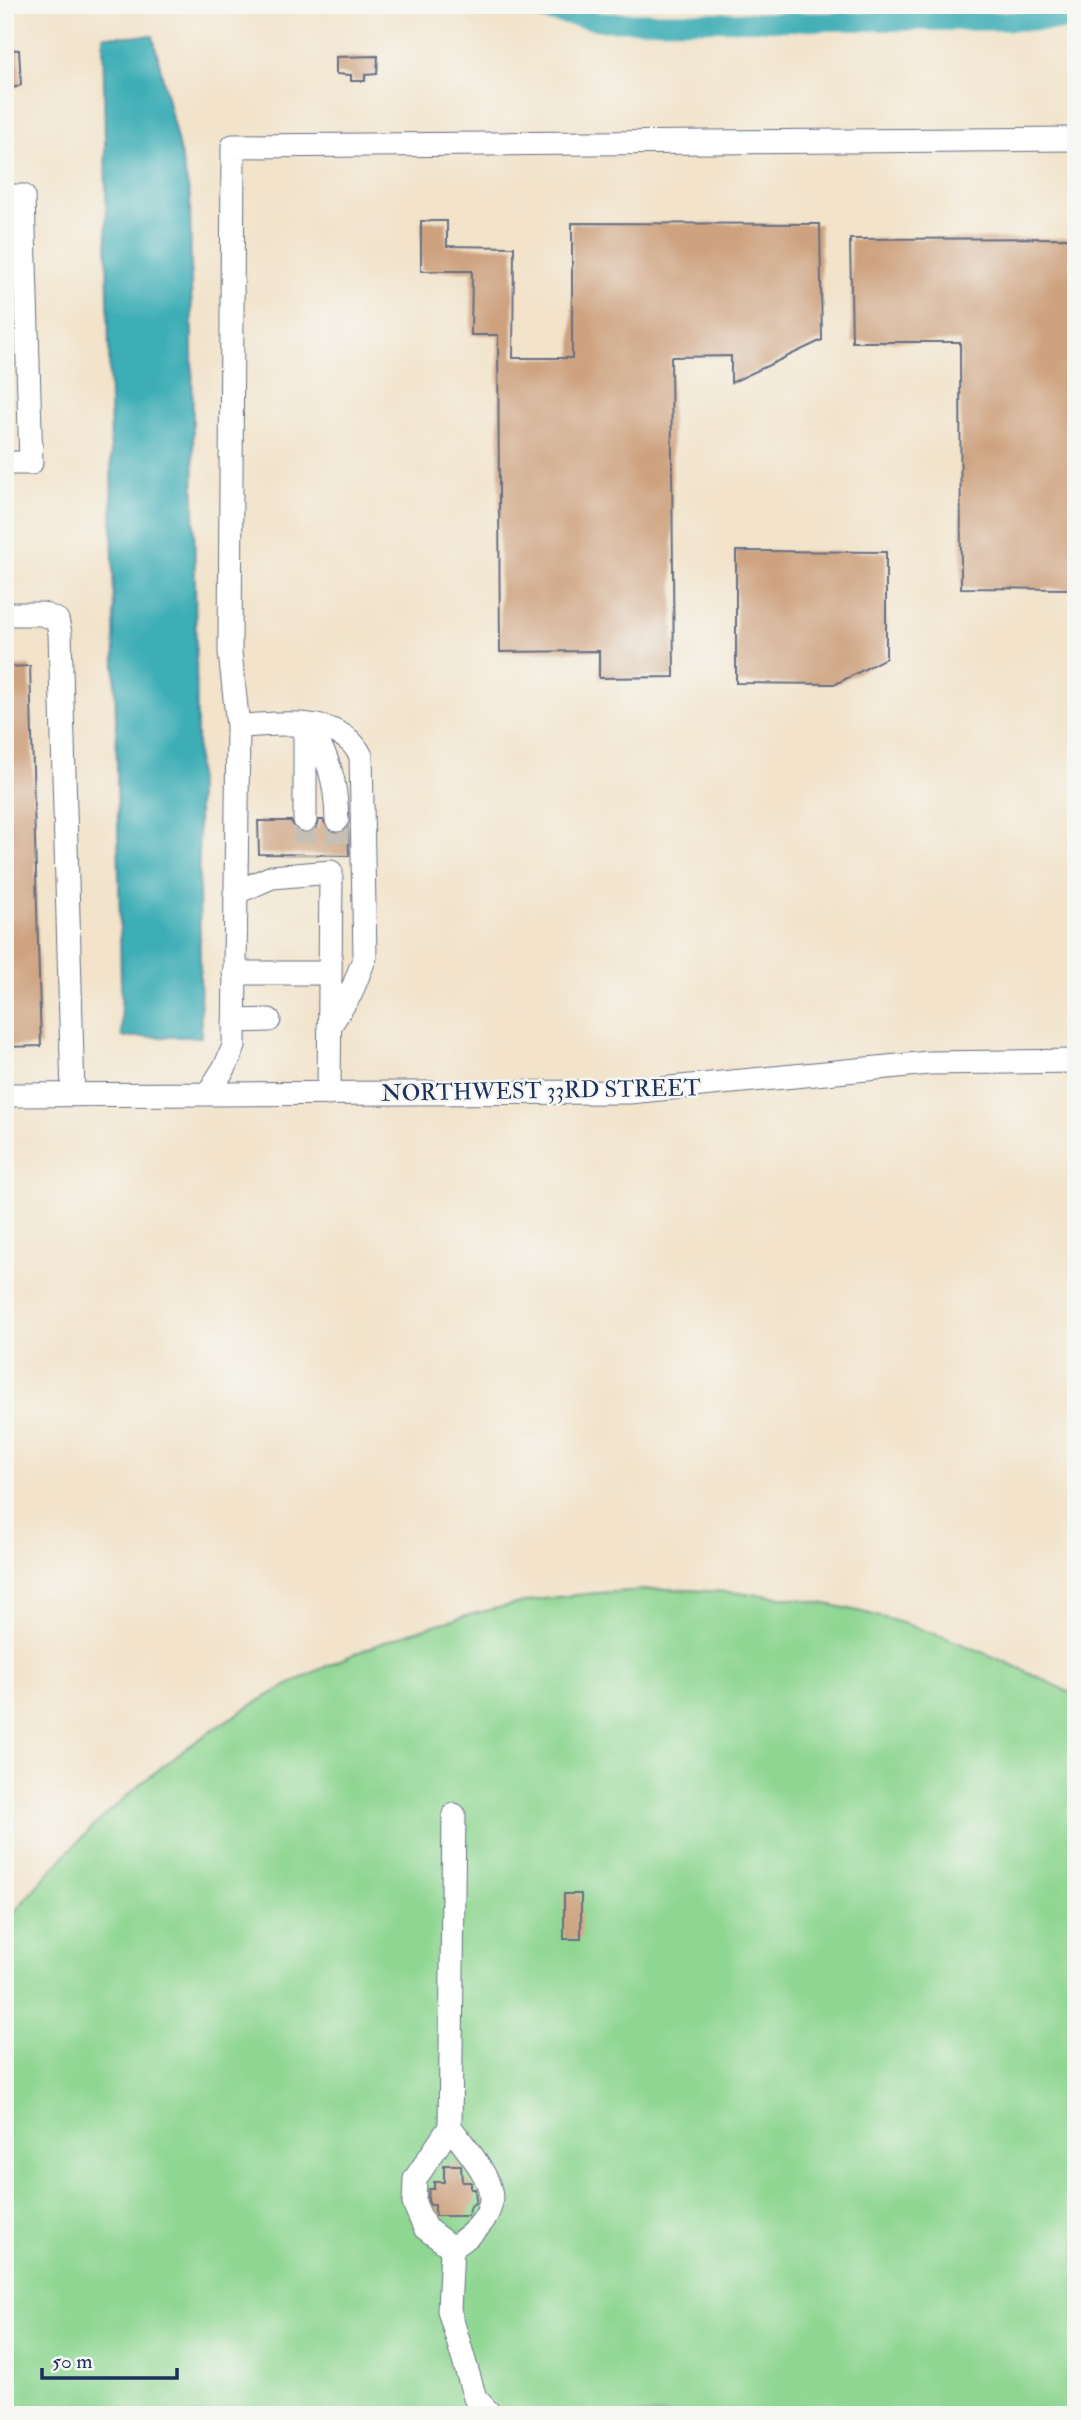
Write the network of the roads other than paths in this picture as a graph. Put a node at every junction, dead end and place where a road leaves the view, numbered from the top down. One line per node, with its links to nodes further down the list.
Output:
1 (1076, 139): 5 (street)
2 (5, 196): 3 (street)
3 (5, 463)
4 (5, 614): 18 (street)
5 (238, 726): 6 (street); 11 (street)
6 (304, 726): 7 (street); 8 (street); 10 (street)
7 (304, 820)
8 (337, 820)
9 (335, 867): 10 (street); 11 (street); 13 (street)
10 (365, 872): 16 (street)
11 (235, 893): 12 (street)
12 (234, 973): 13 (street); 15 (street)
13 (330, 973): 16 (street)
14 (269, 1020): 15 (street)
15 (234, 1021): 19 (street)
16 (329, 1027): 20 (street)
17 (1076, 1061): 20 (street, NORTHWEST 33RD STREET)
18 (73, 1094): 19 (street, NORTHWEST 33RD STREET); 21 (street, NORTHWEST 33RD STREET)
19 (208, 1094): 20 (street, NORTHWEST 33RD STREET)
20 (329, 1094)
21 (5, 1095)
22 (454, 1815): 23 (street)
23 (450, 2127): 24 (street); 24 (street)
24 (452, 2248): 25 (street)
25 (491, 2415)

